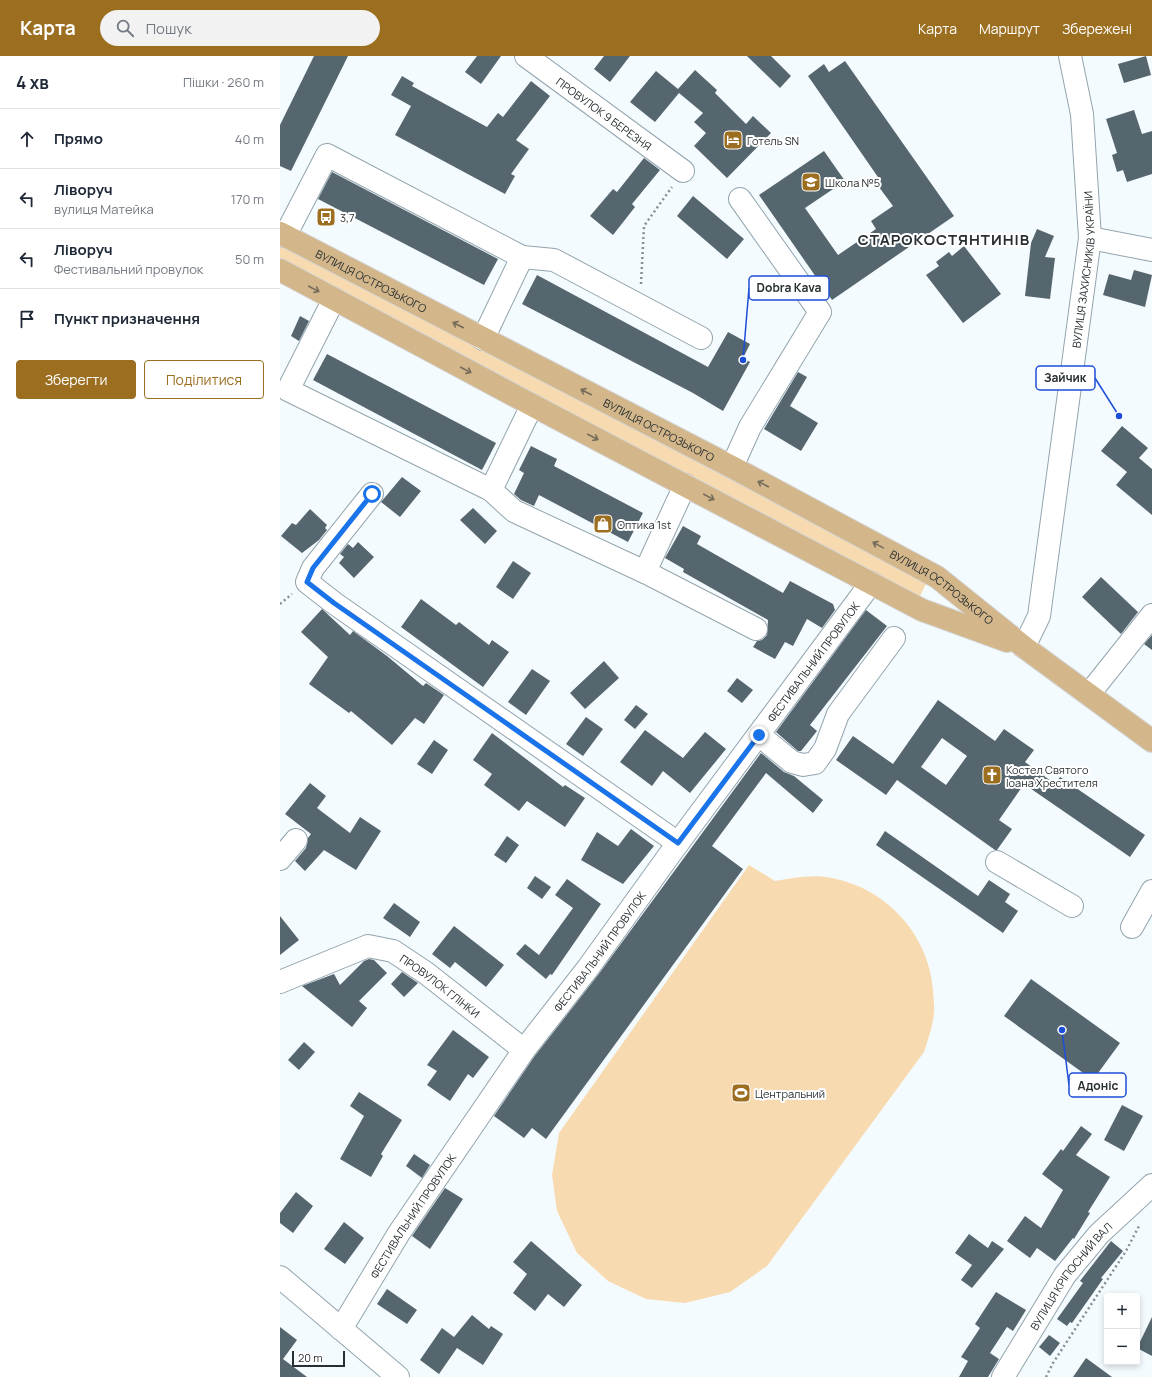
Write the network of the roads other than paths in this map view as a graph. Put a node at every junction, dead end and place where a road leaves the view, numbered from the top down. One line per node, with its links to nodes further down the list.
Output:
1 (526, 56): 3 (street, ПРОВУЛОК 9 БЕРЕЗНЯ)
2 (1070, 56): 6 (street, ВУЛИЦЯ ЗАХИСНИКІВ УКРАЇНИ)
3 (682, 171)
4 (740, 199): 14 (street)
5 (283, 235): 8 (street); 12 (main road, ВУЛИЦЯ ОСТРОЗЬКОГО, one-way to 5)
6 (1090, 238): 7 (street); 25 (street, ВУЛИЦЯ ЗАХИСНИКІВ УКРАЇНИ)
7 (1152, 250)
8 (522, 257): 11 (street); 12 (street)
9 (280, 270): 10 (main road, ВУЛИЦЯ ОСТРОЗЬКОГО, one-way to 10)
10 (334, 299): 13 (main road, ВУЛИЦЯ ОСТРОЗЬКОГО, one-way to 13); 16 (street)
11 (701, 338)
12 (483, 339): 14 (main road, ВУЛИЦЯ ОСТРОЗЬКОГО, one-way to 12)
13 (532, 405): 15 (main road, ВУЛИЦЯ ОСТРОЗЬКОГО, one-way to 15); 16 (street)
14 (732, 467): 19 (main road, ВУЛИЦЯ ОСТРОЗЬКОГО, one-way to 14)
15 (685, 485): 18 (street); 20 (main road, ВУЛИЦЯ ОСТРОЗЬКОГО, one-way to 20)
16 (491, 490): 18 (street)
17 (372, 494): 30 (street)
18 (645, 572): 23 (street)
19 (937, 577): 21 (main road); 25 (main road, ВУЛИЦЯ ОСТРОЗЬКОГО)
20 (871, 583): 21 (main road, ВУЛИЦЯ ОСТРОЗЬКОГО); 27 (street, ФЕСТИВАЛЬНИЙ ПРОВУЛОК)
21 (922, 610): 25 (main road, ВУЛИЦЯ ОСТРОЗЬКОГО)
22 (1152, 615): 26 (street)
23 (756, 629)
24 (894, 638): 27 (street)
25 (1024, 647): 26 (main road, ВУЛИЦЯ ОСТРОЗЬКОГО)
26 (1089, 694): 28 (main road, ВУЛИЦЯ ОСТРОЗЬКОГО)
27 (759, 735): 30 (street, ФЕСТИВАЛЬНИЙ ПРОВУЛОК)
28 (1152, 741)
29 (296, 840): 31 (street)
30 (678, 843): 37 (street, ФЕСТИВАЛЬНИЙ ПРОВУЛОК)
31 (280, 859)
32 (997, 862): 34 (street)
33 (1152, 891): 35 (street)
34 (1072, 906)
35 (1132, 927)
36 (280, 982): 37 (street, ПРОВУЛОК ГЛІНКИ)
37 (524, 1050): 40 (street, ФЕСТИВАЛЬНИЙ ПРОВУЛОК)
38 (1152, 1185): 42 (street, ВУЛИЦЯ КРІПОСНИЙ ВАЛ)
39 (280, 1277): 40 (street)
40 (341, 1329): 41 (street)
41 (398, 1377)
42 (1003, 1377)

